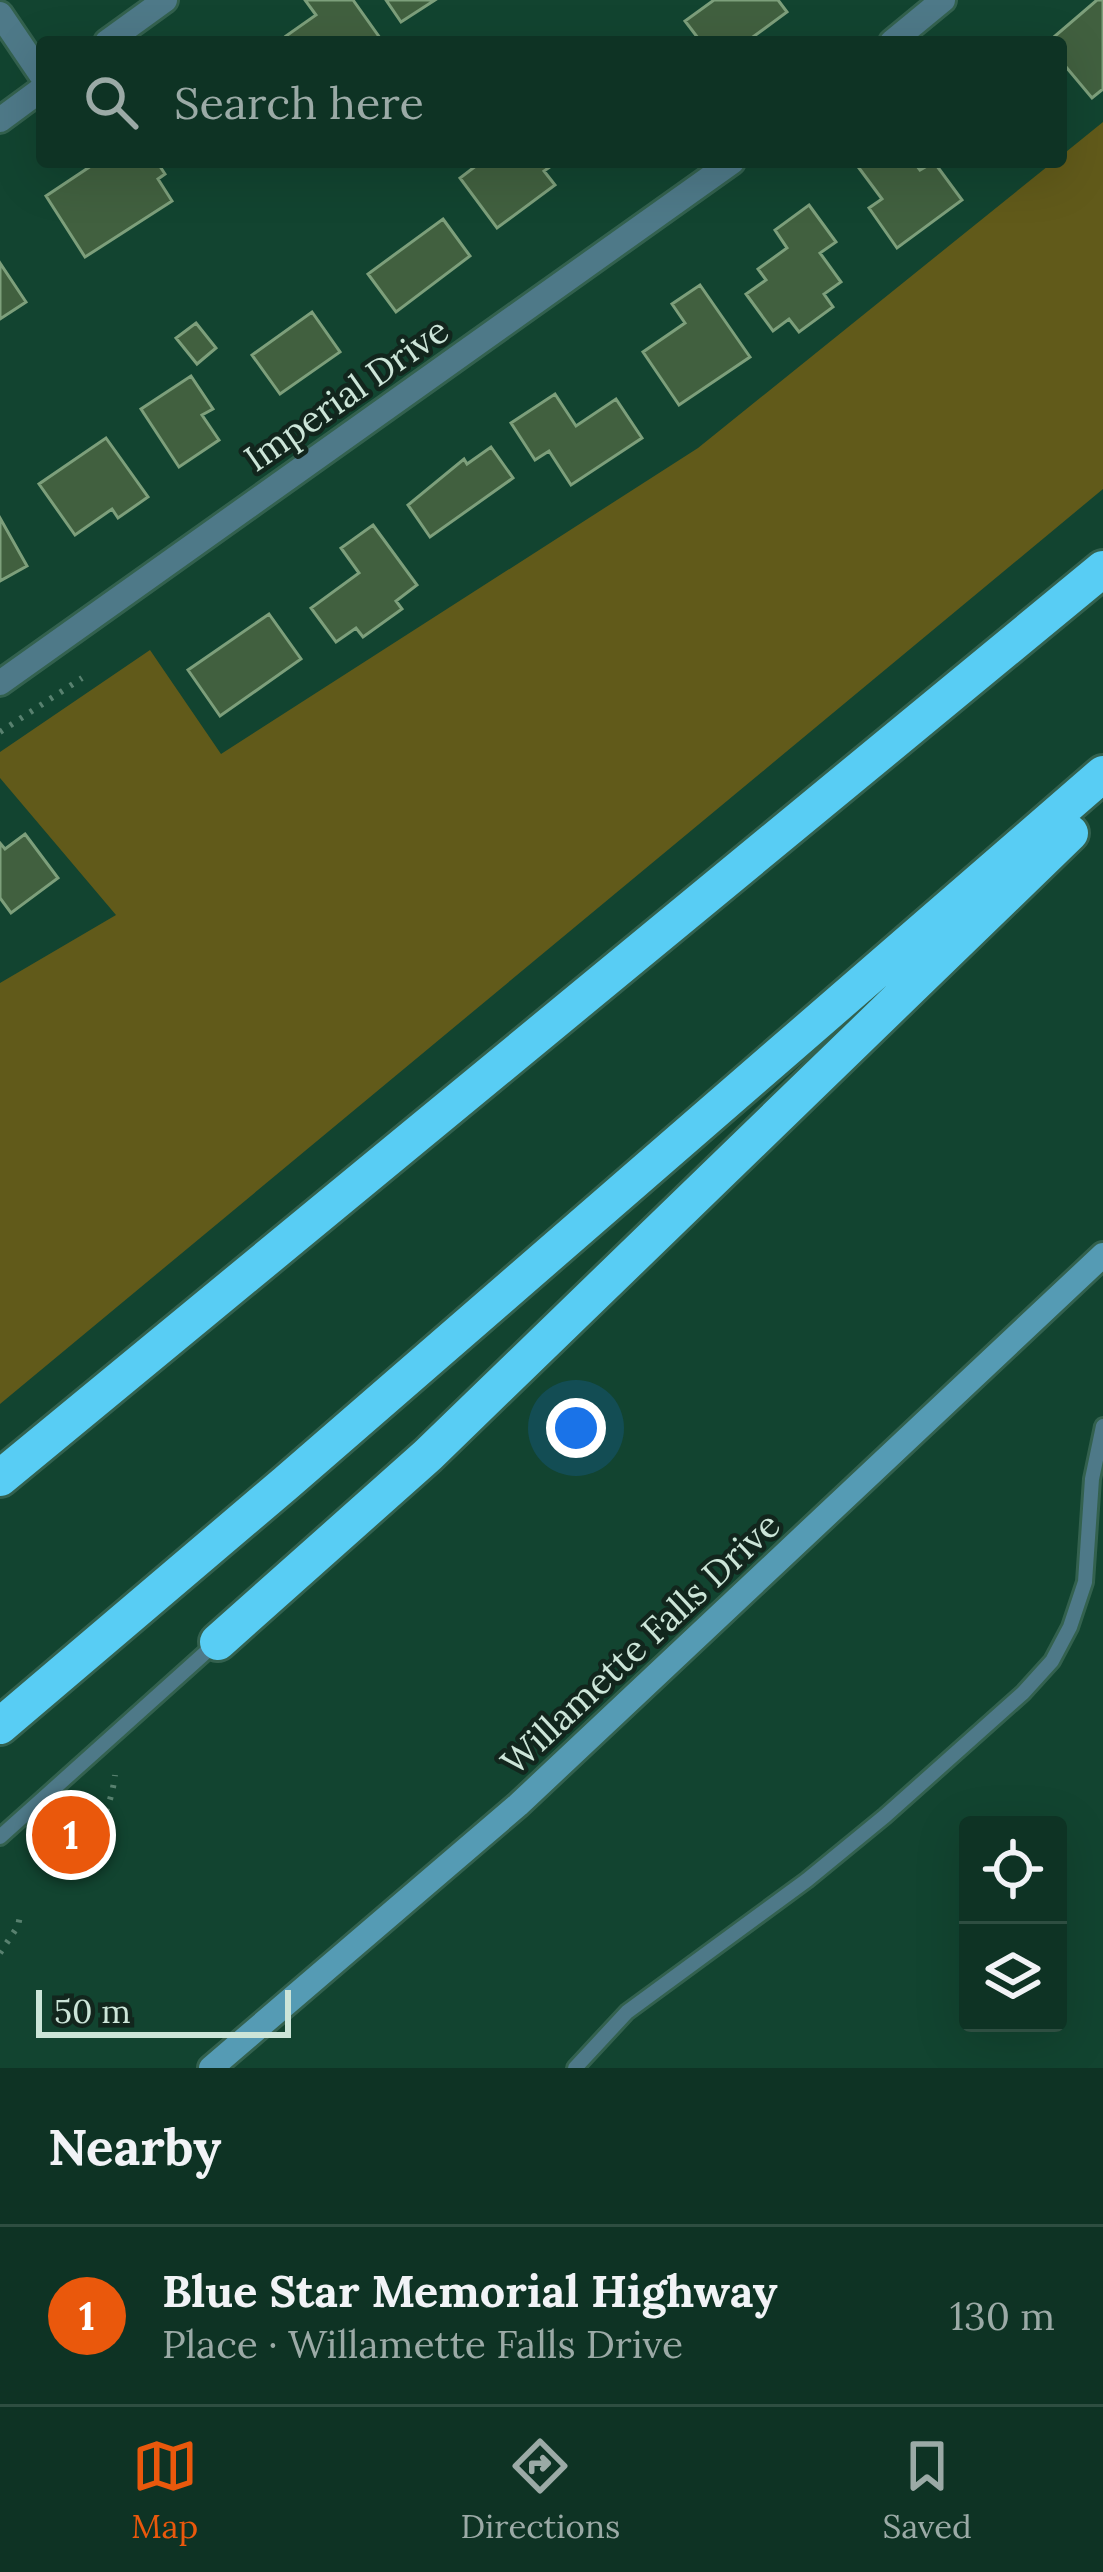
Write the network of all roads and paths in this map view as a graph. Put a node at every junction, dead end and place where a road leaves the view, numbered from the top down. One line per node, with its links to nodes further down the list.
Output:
1 (165, 0): 4 (street)
2 (943, 0): 5 (street)
3 (0, 14): 6 (street)
4 (115, 36)
5 (899, 36)
6 (36, 67)
7 (36, 94): 8 (street)
8 (0, 121)
9 (724, 168): 12 (street, Imperial Drive)
10 (1103, 569): 18 (highway)
11 (82, 678): 13 (path)
12 (0, 683)
13 (0, 732)
14 (1103, 775): 20 (highway)
15 (1103, 801): 19 (highway)
16 (1103, 1255): 26 (street, Willamette Falls Drive)
17 (1103, 1426): 27 (lane)
18 (0, 1478)
19 (218, 1642): 22 (lane)
20 (0, 1726)
21 (115, 1775): 23 (path)
22 (0, 1837)
23 (75, 1862)
24 (21, 1911): 25 (path)
25 (0, 1953)
26 (211, 2068)
27 (574, 2068)

